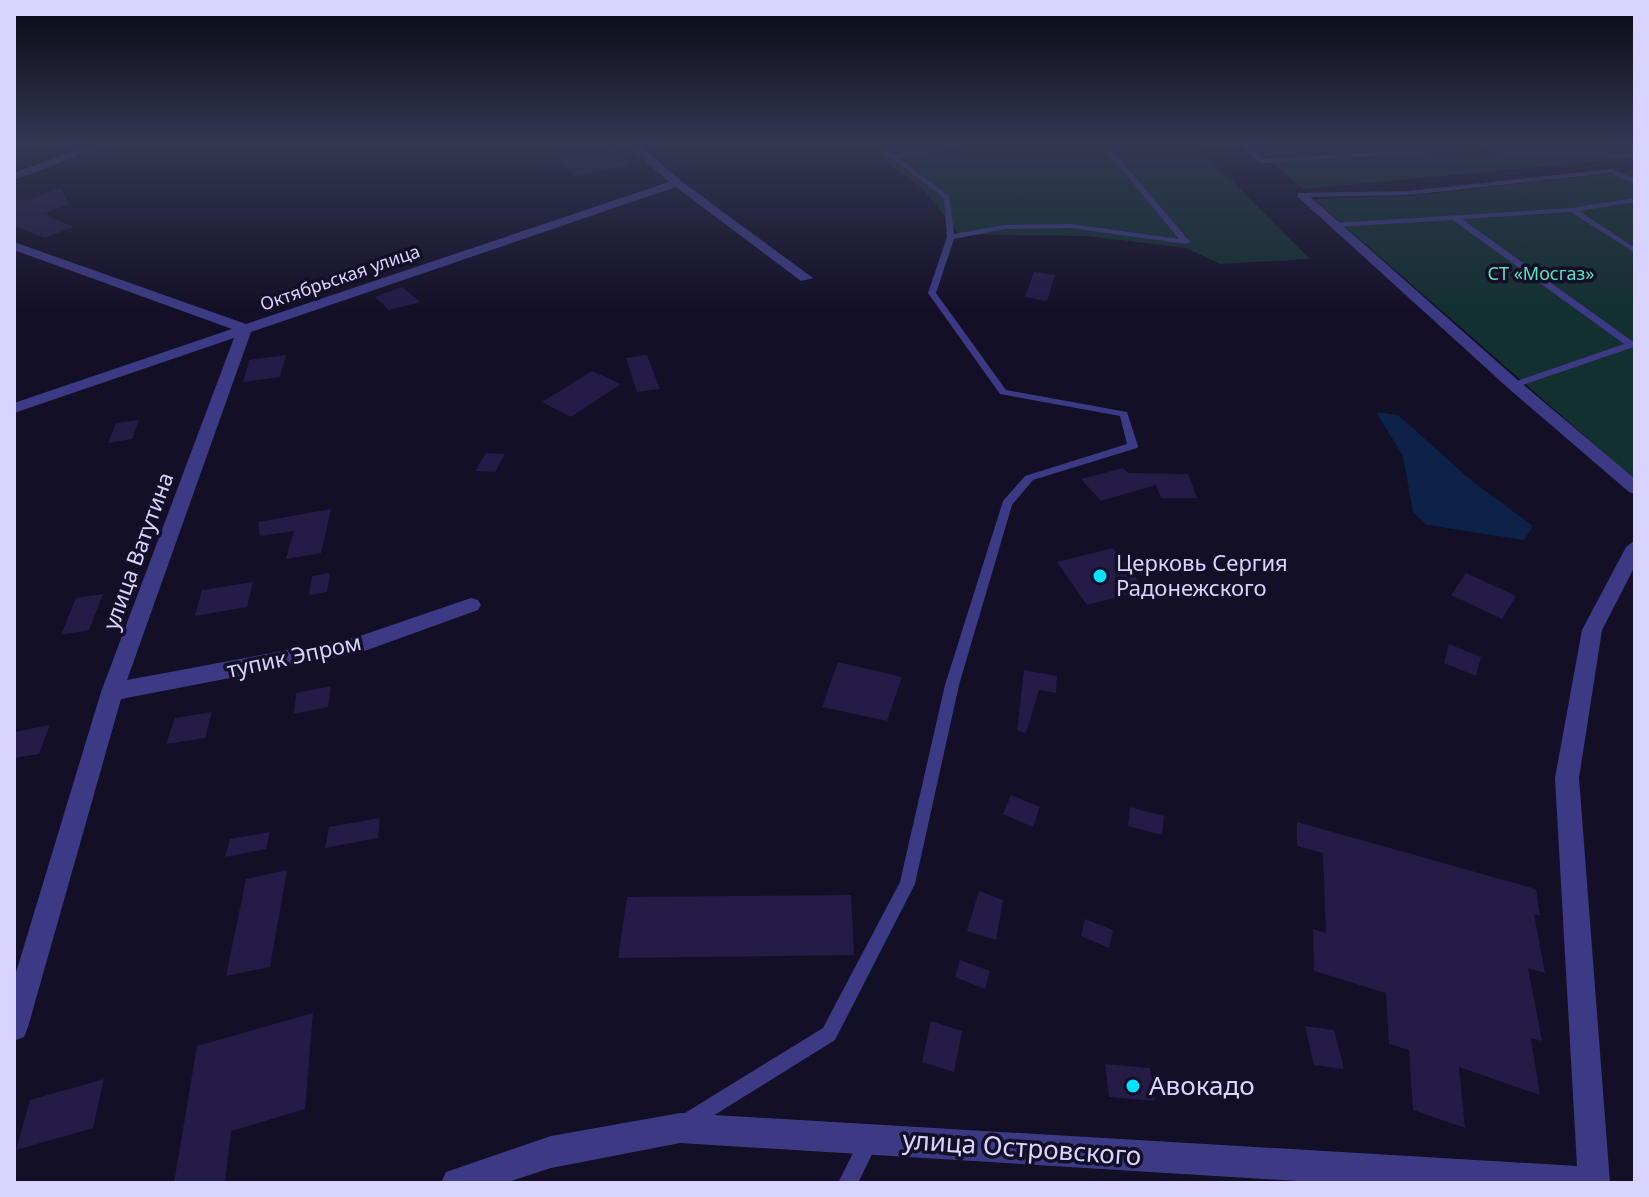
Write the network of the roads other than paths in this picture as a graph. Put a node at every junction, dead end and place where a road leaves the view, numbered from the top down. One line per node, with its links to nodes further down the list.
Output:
1 (624, 201): 14 (street, Октябрьская улица)
2 (701, 201): 13 (street)
3 (947, 201): 10 (lane)
4 (1152, 201): 10 (lane)
5 (1309, 201): 9 (street)
6 (1630, 201): 7 (lane)
7 (1572, 210): 8 (lane); 12 (lane)
8 (1454, 217): 9 (lane); 15 (lane)
9 (1336, 225): 16 (street)
10 (951, 237): 23 (lane)
11 (14, 246): 14 (street)
12 (1635, 251)
13 (806, 278)
14 (245, 329): 17 (street, Октябрьская улица); 21 (street, улица Ватутина)
15 (1633, 344): 16 (lane)
16 (1514, 385): 18 (street)
17 (14, 408)
18 (1635, 488)
19 (1635, 547): 27 (street)
20 (471, 605): 21 (street, тупик Эпром)
21 (112, 692): 22 (street, улица Ватутина)
22 (14, 1027)
23 (680, 1128): 24 (street, улица Островского); 25 (street, улица Островского)
24 (871, 1138): 26 (lane); 27 (street, улица Островского)
25 (457, 1183)
26 (848, 1183)
27 (1593, 1183)

